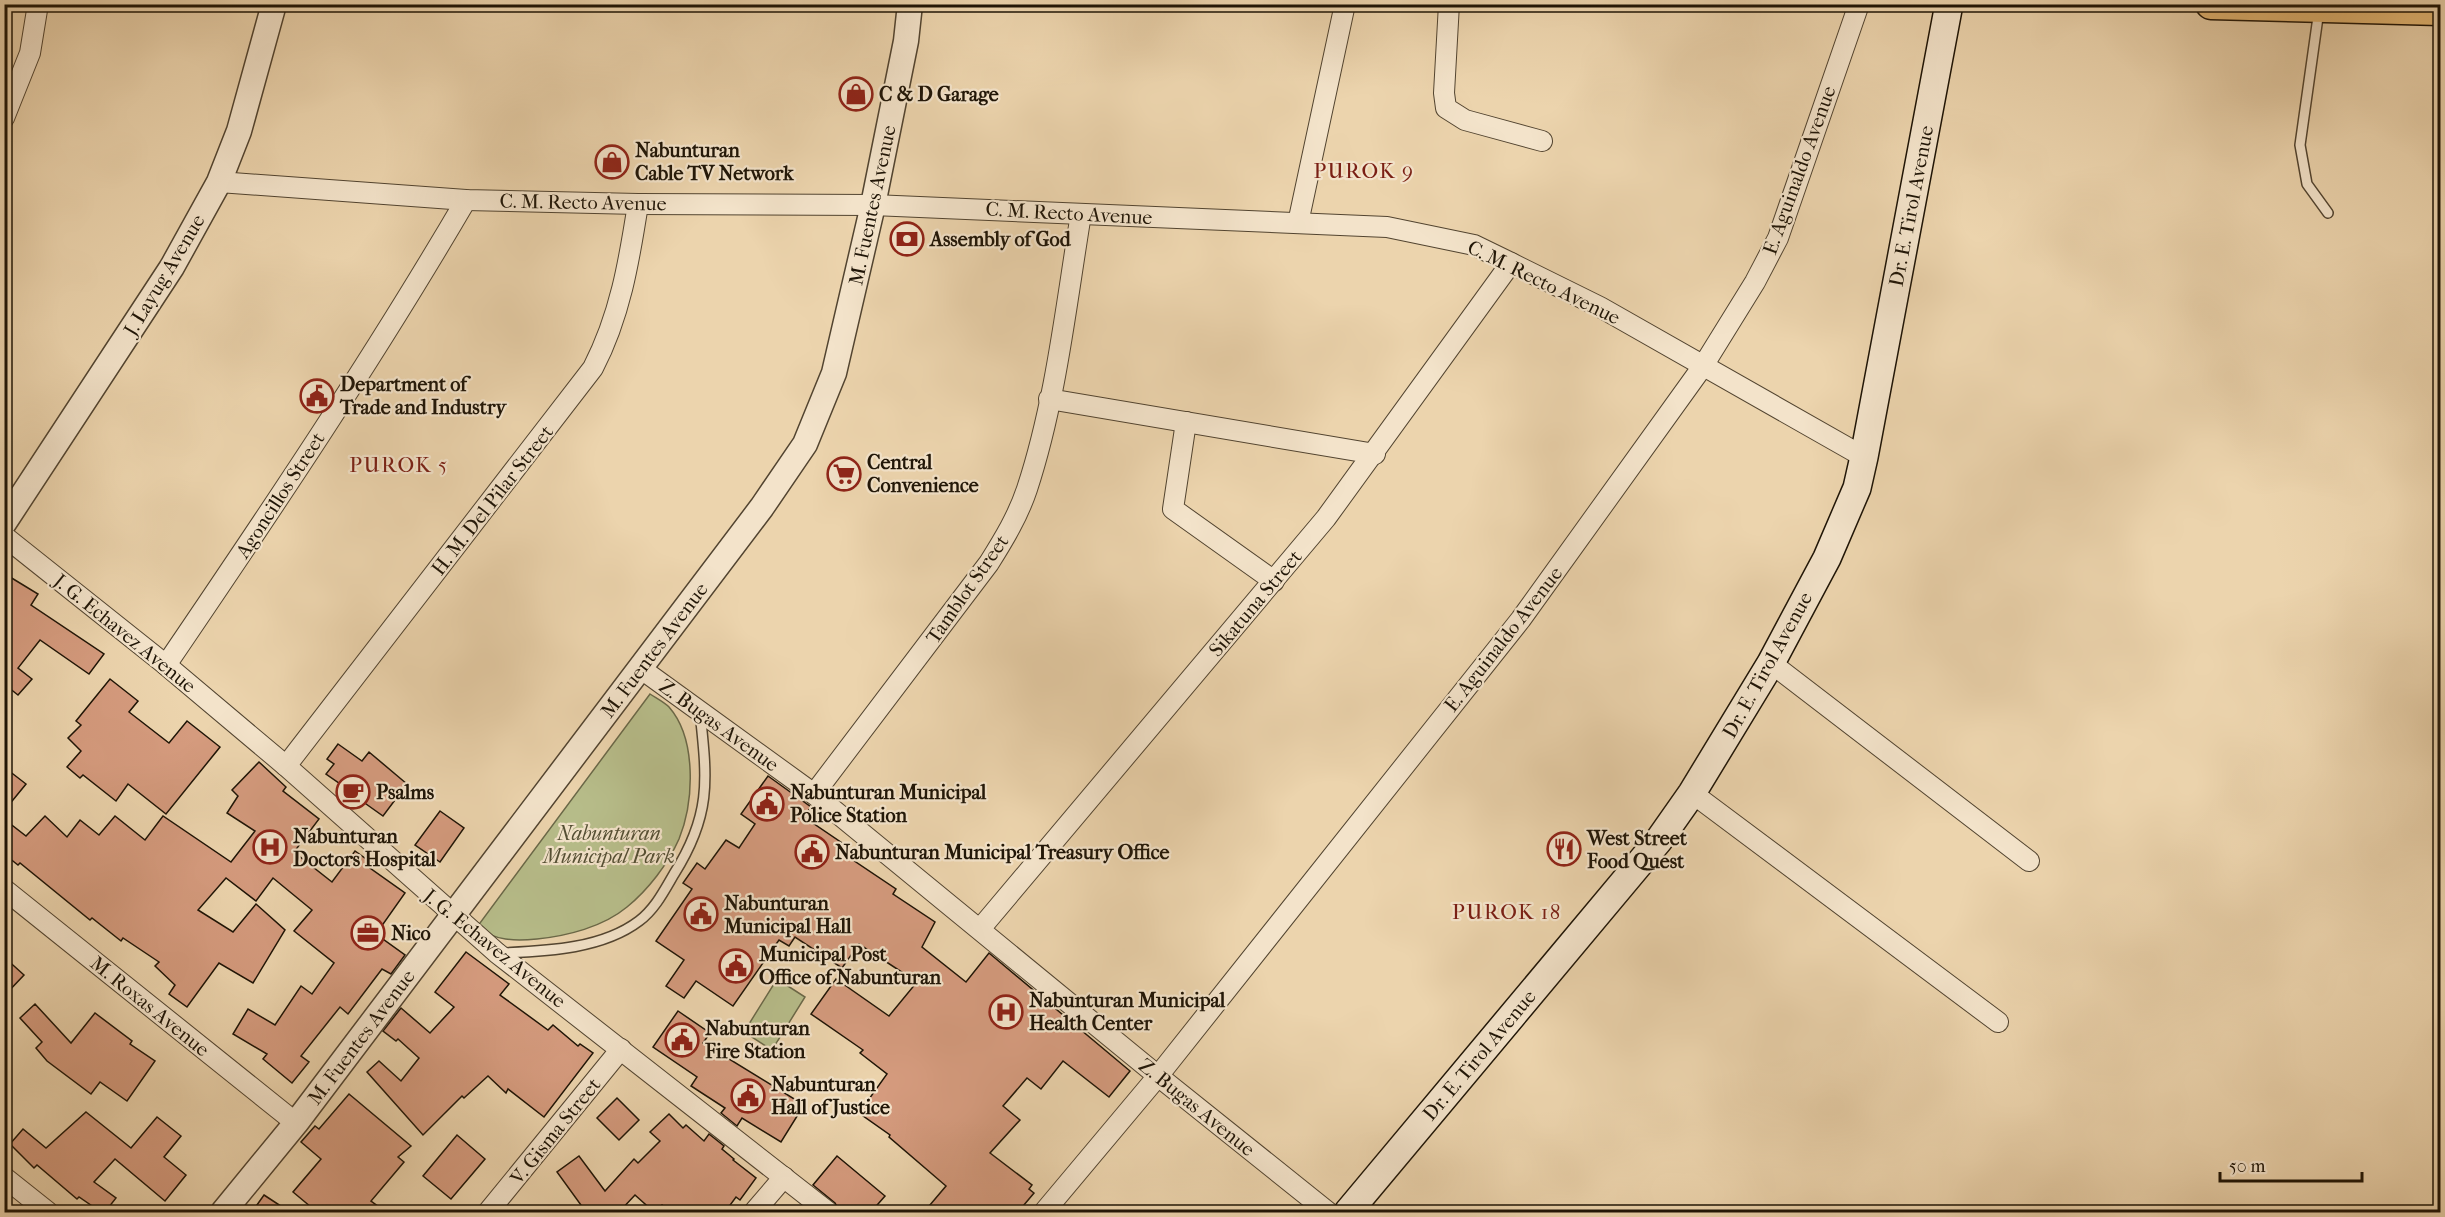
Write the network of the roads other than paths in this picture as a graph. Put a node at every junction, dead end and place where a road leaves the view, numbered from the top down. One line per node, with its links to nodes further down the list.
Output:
1 (38, 4): 11 (street)
2 (274, 4): 13 (street, J. Layug Avenue)
3 (910, 4): 16 (street, M. Fuentes Avenue)
4 (1345, 4): 19 (street)
5 (1449, 4): 12 (street)
6 (1859, 4): 21 (street, E. Aguinaldo Avenue)
7 (1949, 4): 25 (main road, Dr. E. Tirol Avenue)
8 (2211, 4): 9 (main road)
9 (2306, 6): 10 (main road); 17 (lane)
10 (2439, 8)
11 (4, 118)
12 (1542, 141)
13 (219, 182): 14 (street, C. M. Recto Avenue); 26 (street, J. Layug Avenue)
14 (466, 200): 15 (street, C. M. Recto Avenue); 30 (street, Agoncillos Street)
15 (638, 204): 16 (street, C. M. Recto Avenue); 33 (street, H. M. Del Pilar Street)
16 (873, 205): 18 (street, C. M. Recto Avenue); 31 (street, M. Fuentes Avenue)
17 (2328, 213)
18 (1081, 214): 19 (street, C. M. Recto Avenue); 22 (street, Tamblot Street)
19 (1298, 223): 20 (street, C. M. Recto Avenue)
20 (1511, 263): 21 (street, C. M. Recto Avenue); 24 (street, Sikatuna Street)
21 (1704, 366): 25 (street, C. M. Recto Avenue); 43 (street, E. Aguinaldo Avenue)
22 (1049, 399): 23 (street); 35 (street, Tamblot Street)
23 (1186, 422): 24 (street); 28 (street)
24 (1375, 454): 28 (street, Sikatuna Street)
25 (1864, 457): 29 (main road, Dr. E. Tirol Avenue)
26 (4, 523)
27 (4, 536): 30 (street, J. G. Echavez Avenue)
28 (1274, 581): 39 (street, Sikatuna Street)
29 (1771, 663): 34 (main road, Dr. E. Tirol Avenue); 36 (street)
30 (166, 665): 33 (street, J. G. Echavez Avenue)
31 (640, 668): 32 (street, Z. Bugas Avenue); 38 (street, M. Fuentes Avenue)
32 (700, 711): 35 (street, Z. Bugas Avenue); 40 (lane)
33 (286, 766): 38 (street, J. G. Echavez Avenue)
34 (1692, 793): 41 (street); 54 (main road, Dr. E. Tirol Avenue)
35 (814, 794): 39 (street, Z. Bugas Avenue)
36 (2029, 861)
37 (4, 889): 44 (street, M. Roxas Avenue)
38 (453, 916): 40 (street, J. G. Echavez Avenue); 44 (street, M. Fuentes Avenue)
39 (980, 928): 43 (street, Z. Bugas Avenue)
40 (497, 953): 42 (street, J. G. Echavez Avenue)
41 (1998, 1022)
42 (621, 1049): 46 (street, J. G. Echavez Avenue); 49 (street, V. Gisma Street)
43 (1158, 1076): 52 (street, E. Aguinaldo Avenue); 53 (street, Z. Bugas Avenue)
44 (296, 1123): 48 (street, M. Fuentes Avenue)
45 (4, 1177): 47 (street)
46 (784, 1177): 50 (street); 51 (street, J. G. Echavez Avenue)
47 (48, 1212)
48 (223, 1212)
49 (488, 1212)
50 (754, 1212)
51 (828, 1212)
52 (1044, 1212)
53 (1329, 1212)
54 (1348, 1212)

